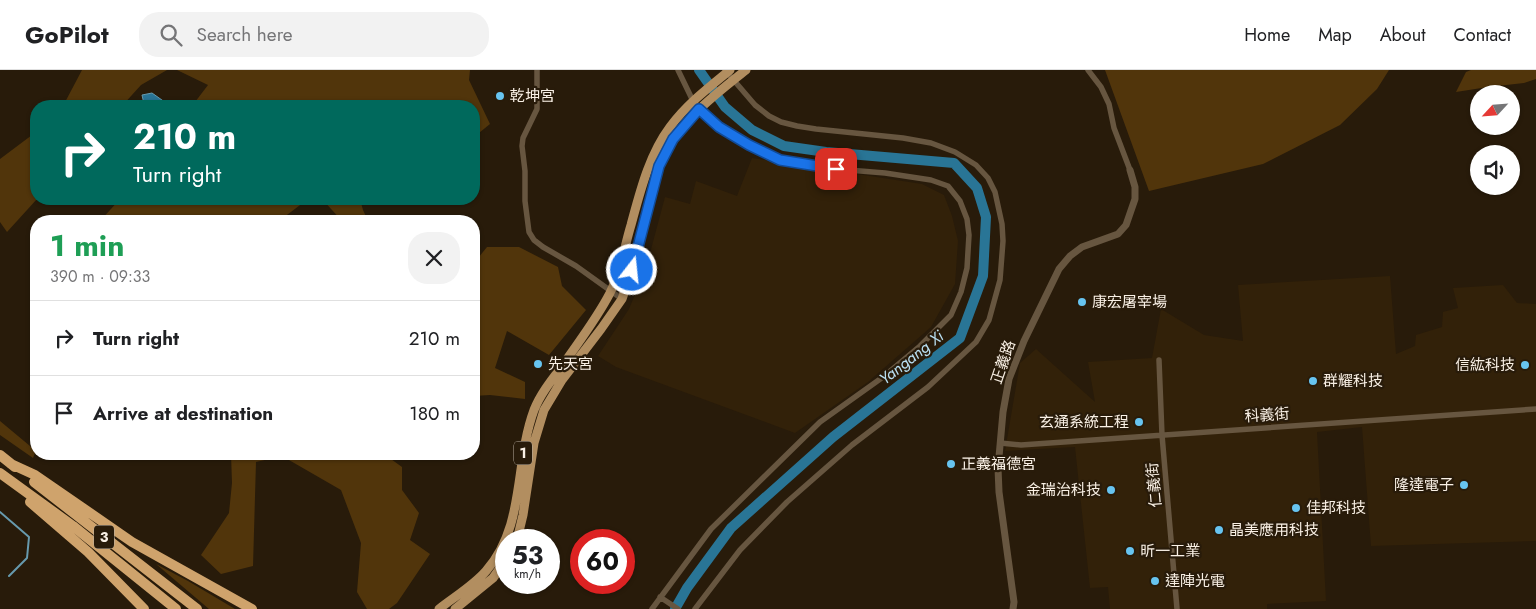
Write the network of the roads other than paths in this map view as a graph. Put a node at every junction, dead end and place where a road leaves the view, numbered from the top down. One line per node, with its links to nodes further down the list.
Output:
1 (537, 70): 10 (street)
2 (678, 70): 7 (street)
3 (746, 70): 6 (main road, 1)
4 (1088, 70): 9 (street)
5 (727, 71): 6 (street); 7 (main road, 1)
6 (733, 80): 8 (main road, 1); 31 (street)
7 (692, 101): 8 (street); 10 (main road, 1)
8 (699, 109): 11 (main road, 1); 22 (street)
9 (1130, 170): 15 (street, 正義路)
10 (611, 292): 11 (street); 27 (main road, 1)
11 (622, 298): 20 (main road, 1)
12 (1159, 360): 14 (street, 仁義街)
13 (1536, 409): 14 (street, 科義街)
14 (1162, 435): 15 (street, 科義街); 33 (street, 仁義街)
15 (1000, 443): 32 (street, 正義路)
16 (0, 455): 17 (highway, 3)
17 (11, 464): 25 (highway, 3); 26 (highway)
18 (0, 473): 19 (highway, 3)
19 (9, 480): 23 (highway); 24 (highway, 3)
20 (520, 529)
21 (495, 575): 28 (main road)
22 (660, 597): 29 (street); 30 (street)
23 (144, 609)
24 (176, 609)
25 (197, 609)
26 (252, 609)
27 (439, 609)
28 (455, 609)
29 (652, 609)
30 (678, 609)
31 (696, 609)
32 (1013, 609)
33 (1177, 609)

